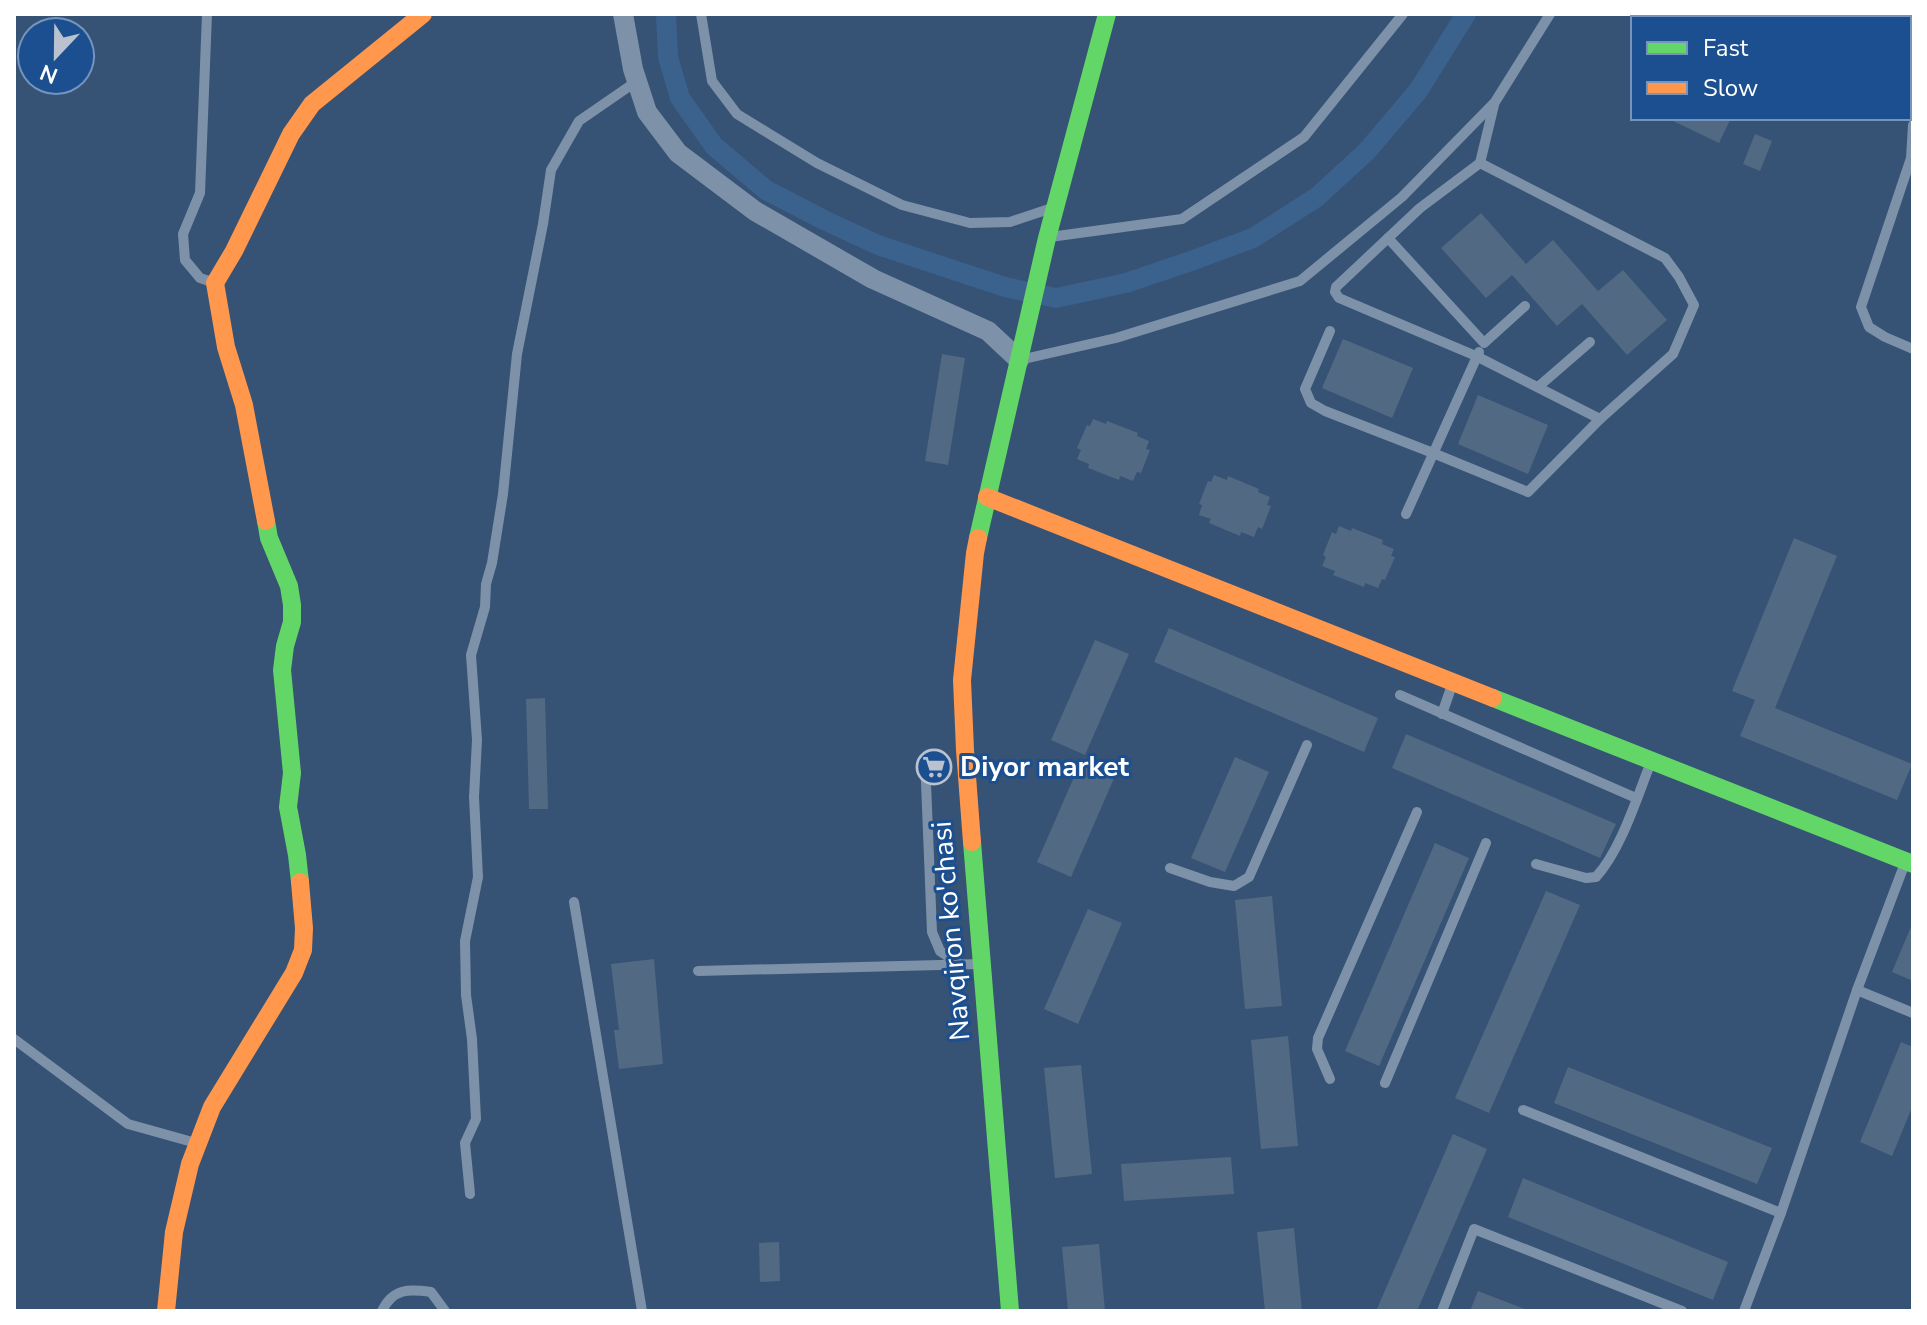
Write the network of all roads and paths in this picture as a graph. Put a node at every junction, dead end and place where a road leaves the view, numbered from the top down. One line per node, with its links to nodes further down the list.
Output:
1 (207, 14): 15 (lane)
2 (423, 14): 15 (street)
3 (623, 14): 8 (street)
4 (701, 14): 12 (lane)
5 (1107, 14): 12 (street, Navqiron ko'chasi)
6 (1403, 14): 13 (lane)
7 (1550, 14): 9 (lane)
8 (637, 81): 22 (street); 51 (lane)
9 (1495, 102): 11 (lane); 22 (lane)
10 (1913, 125): 20 (lane)
11 (1480, 163): 14 (lane); 24 (lane)
12 (1055, 207): 13 (street, Navqiron ko'chasi)
13 (1047, 238): 22 (street, Navqiron ko'chasi)
14 (1388, 238): 19 (lane); 21 (lane)
15 (215, 283): 50 (street)
16 (1525, 306): 19 (lane)
17 (1330, 331): 25 (lane)
18 (1590, 342): 23 (lane)
19 (1484, 343): 21 (lane)
20 (1913, 349)
21 (1476, 356): 23 (lane); 25 (lane)
22 (1019, 360): 26 (street, Navqiron ko'chasi)
23 (1538, 387): 24 (lane)
24 (1600, 419): 25 (lane)
25 (1433, 453): 27 (lane)
26 (987, 497): 28 (street); 41 (street, Navqiron ko'chasi)
27 (1406, 514)
28 (1453, 681): 30 (lane); 33 (street)
29 (1400, 695): 30 (lane)
30 (1442, 714): 34 (lane)
31 (1307, 745): 39 (lane)
32 (925, 758): 42 (lane)
33 (1651, 760): 34 (lane); 37 (street)
34 (1636, 798): 38 (lane)
35 (1417, 812): 47 (lane)
36 (1486, 843): 48 (lane)
37 (1910, 863): 44 (lane)
38 (1536, 864)
39 (1170, 868)
40 (574, 902): 56 (lane)
41 (982, 964): 42 (lane); 57 (street, Navqiron ko'chasi)
42 (961, 965): 43 (lane)
43 (698, 971)
44 (1857, 990): 45 (lane); 52 (lane)
45 (1913, 1013)
46 (14, 1039): 50 (lane)
47 (1330, 1079)
48 (1385, 1083)
49 (1523, 1110): 52 (lane)
50 (197, 1143): 53 (street)
51 (470, 1194)
52 (1781, 1213): 60 (lane)
53 (166, 1311)
54 (382, 1311): 55 (lane)
55 (445, 1311)
56 (642, 1311)
57 (1010, 1311)
58 (1442, 1311): 59 (lane)
59 (1682, 1311)
60 (1744, 1311)

